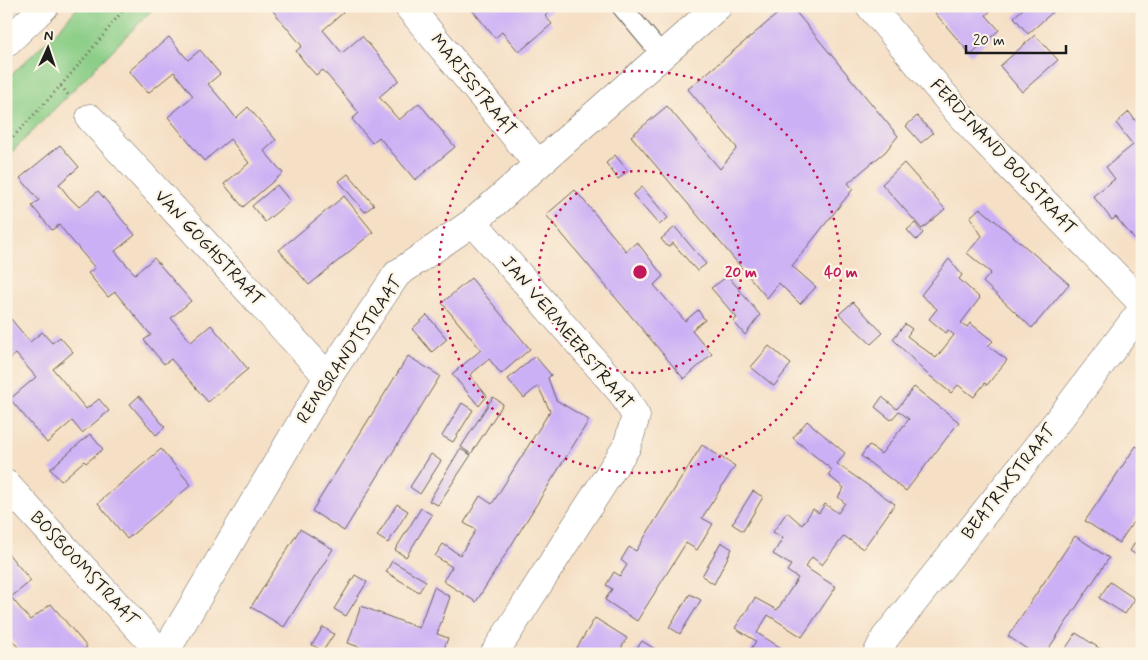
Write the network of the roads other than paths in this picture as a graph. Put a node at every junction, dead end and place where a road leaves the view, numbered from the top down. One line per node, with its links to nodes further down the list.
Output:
1 (45, 6): 6 (street)
2 (408, 6): 9 (street, MARISSTRAAT)
3 (621, 6): 7 (lane)
4 (718, 6): 7 (street, REMBRANDTSTRAAT)
5 (870, 6): 11 (street, FERDINAND BOLSTRAAT)
6 (6, 43)
7 (662, 55): 9 (street, REMBRANDTSTRAAT)
8 (90, 118): 13 (street, VAN GOGHSTRAAT)
9 (537, 163): 10 (street, REMBRANDTSTRAAT)
10 (472, 222): 13 (street, REMBRANDTSTRAAT); 16 (street, JAN VERMEERSTRAAT)
11 (1142, 303)
12 (1142, 310): 17 (street, BEATRIXSTRAAT)
13 (328, 377): 15 (street, REMBRANDTSTRAAT)
14 (6, 484): 15 (street, BOSBOOMSTRAAT)
15 (163, 654)
16 (494, 654)
17 (877, 654)

